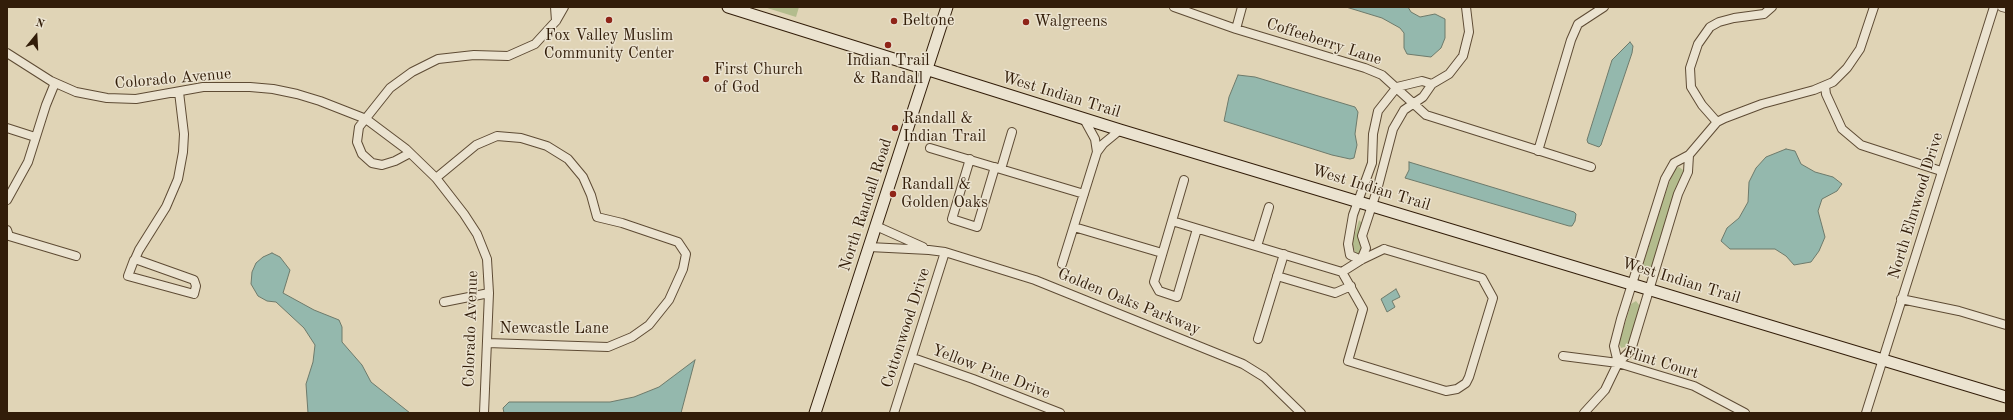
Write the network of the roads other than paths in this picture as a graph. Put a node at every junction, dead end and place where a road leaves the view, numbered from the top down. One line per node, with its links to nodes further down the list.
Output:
1 (555, 7): 14 (street)
2 (564, 7): 14 (street)
3 (728, 7): 17 (main road, West Indian Trail)
4 (947, 7): 17 (main road, North Randall Road)
5 (1174, 7): 15 (street, Coffeeberry Lane)
6 (1242, 7): 15 (street)
7 (1466, 7): 19 (street)
8 (1772, 7): 26 (street)
9 (1874, 7): 20 (street)
10 (1994, 7): 39 (street, North Elmwood Drive)
11 (2002, 7): 13 (street)
12 (1597, 8): 32 (street)
13 (2006, 8)
14 (556, 21): 24 (street)
15 (1236, 29): 21 (street, Coffeeberry Lane)
16 (7, 53): 18 (street, Colorado Avenue)
17 (927, 70): 25 (main road, West Indian Trail); 48 (main road, North Randall Road)
18 (55, 83): 22 (street, Colorado Avenue); 30 (street)
19 (1432, 84): 21 (street); 23 (street)
20 (1825, 86): 26 (street); 39 (street)
21 (1397, 88): 23 (street, Coffeeberry Lane); 44 (street)
22 (179, 92): 24 (street, Colorado Avenue); 59 (street)
23 (1414, 104): 32 (street, Coffeeberry Lane); 45 (street)
24 (366, 119): 34 (street, Colorado Avenue); 34 (street)
25 (1084, 119): 28 (main road, West Indian Trail); 33 (street)
26 (1717, 122): 35 (street)
27 (7, 128): 30 (street)
28 (1120, 130): 33 (street); 44 (main road, West Indian Trail)
29 (1012, 132): 38 (street)
30 (35, 137): 43 (street)
31 (930, 148): 36 (street)
32 (1538, 151): 37 (street, Coffeeberry Lane)
33 (1097, 152): 42 (street)
34 (410, 153): 40 (street, Colorado Avenue)
35 (1689, 155): 64 (street); 66 (street)
36 (970, 159): 38 (street); 38 (street)
37 (1591, 167)
38 (998, 168): 42 (street)
39 (1941, 171): 68 (street, North Elmwood Drive)
40 (436, 178): 67 (street, Colorado Avenue); 72 (street, Newcastle Lane)
41 (1184, 180): 47 (street)
42 (1084, 194): 49 (street)
43 (7, 200)
44 (1358, 201): 45 (main road, West Indian Trail); 60 (street)
45 (1372, 205): 60 (street); 64 (main road, West Indian Trail)
46 (1269, 206): 52 (street)
47 (1172, 221): 50 (street); 56 (street)
48 (876, 226): 53 (main road, North Randall Road); 54 (street, Golden Oaks Parkway)
49 (1074, 227): 56 (street); 61 (street)
50 (1198, 229): 52 (street); 56 (street)
51 (7, 230): 58 (street)
52 (1257, 246): 57 (street)
53 (869, 247): 54 (street, Golden Oaks Parkway); 79 (main road, North Randall Road)
54 (929, 250): 55 (street, Golden Oaks Parkway)
55 (945, 252): 74 (street, Cottonwood Drive); 82 (street, Golden Oaks Parkway)
56 (1162, 253)
57 (1284, 254): 62 (street); 63 (street)
58 (76, 256)
59 (135, 259): 59 (street)
60 (1361, 260): 62 (street); 65 (street)
61 (1062, 264)
62 (1342, 272): 65 (street)
63 (1277, 276): 65 (street); 71 (street)
64 (1633, 283): 66 (main road, West Indian Trail); 76 (street)
65 (1351, 286)
66 (1650, 288): 75 (main road, West Indian Trail); 76 (street)
67 (489, 293): 69 (street); 72 (street, Colorado Avenue)
68 (1901, 299): 70 (street); 75 (street, North Elmwood Drive)
69 (444, 302)
70 (2006, 325)
71 (1258, 339)
72 (487, 343): 78 (street, Colorado Avenue)
73 (1563, 356): 76 (street, Flint Court)
74 (913, 358): 80 (street, Cottonwood Drive); 81 (street, Yellow Pine Drive)
75 (1883, 360): 77 (main road, West Indian Trail); 85 (street, North Elmwood Drive)
76 (1618, 363): 83 (street); 84 (street, Flint Court)
77 (2006, 397)
78 (484, 413)
79 (815, 413)
80 (894, 413)
81 (1060, 413)
82 (1301, 413)
83 (1584, 413)
84 (1745, 413)
85 (1866, 413)

